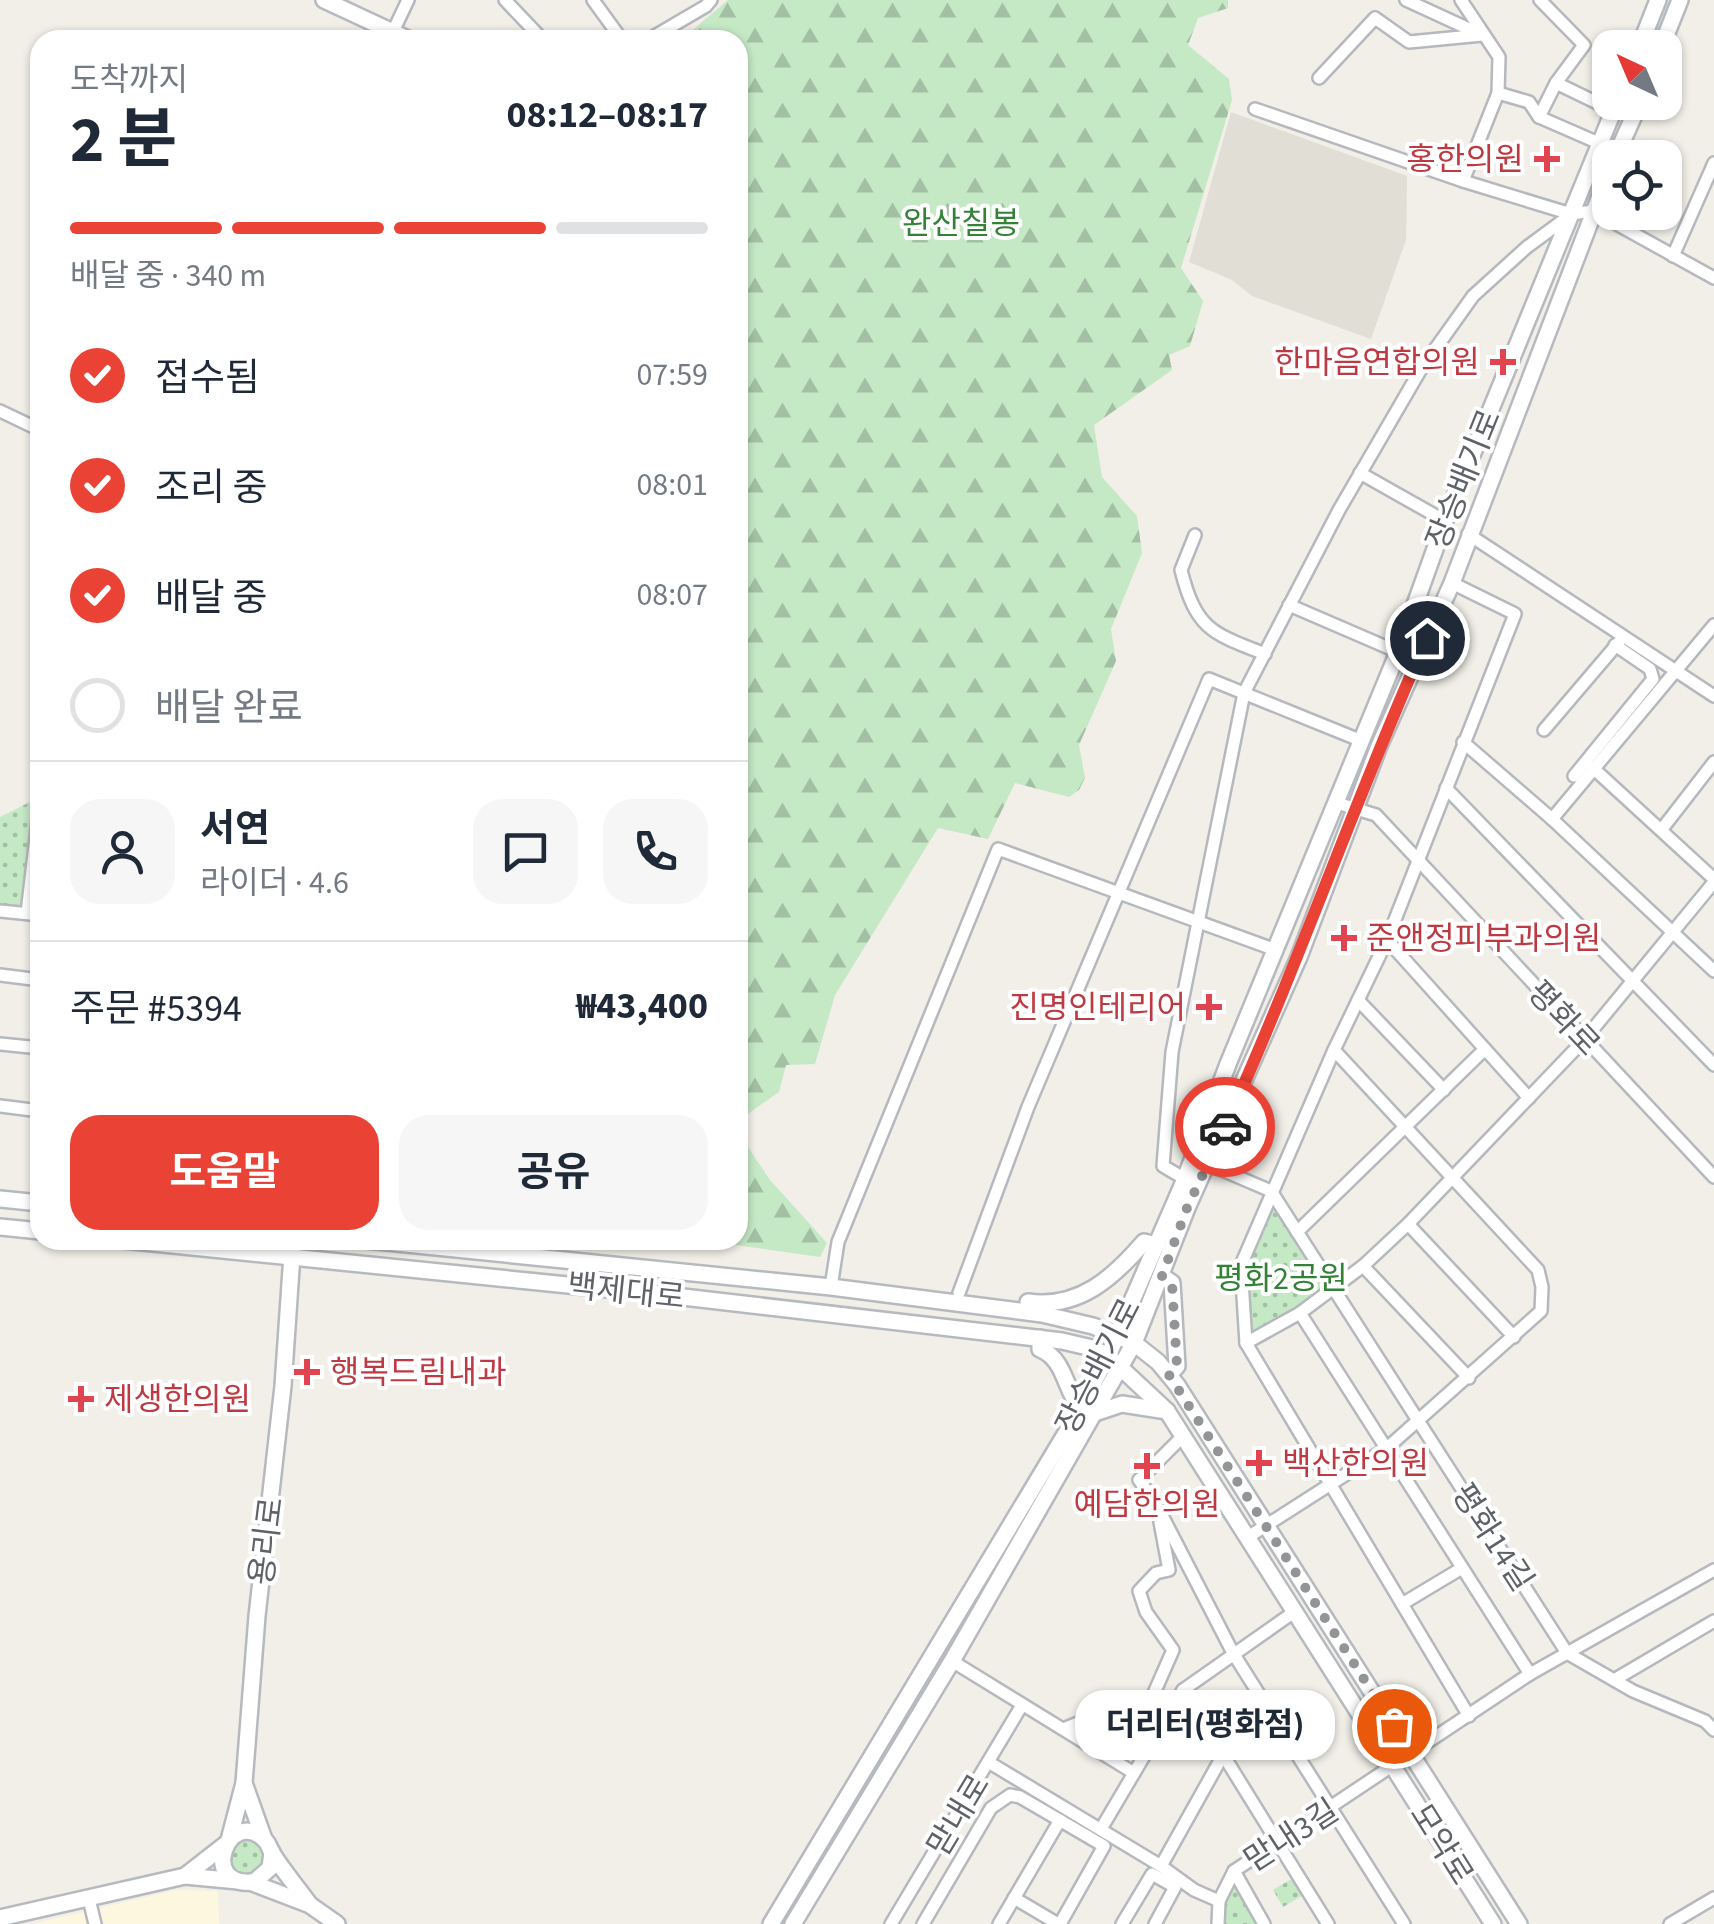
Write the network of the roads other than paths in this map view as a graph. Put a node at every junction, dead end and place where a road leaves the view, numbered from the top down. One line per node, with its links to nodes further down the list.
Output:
1 (324, 0): 11 (street)
2 (408, 0): 12 (street)
3 (505, 0): 13 (street)
4 (593, 0): 14 (street)
5 (711, 0): 15 (street)
6 (1406, 0): 18 (street)
7 (1461, 0): 18 (street)
8 (1540, 0): 20 (street)
9 (1658, 0): 16 (street)
10 (1680, 0): 17 (street)
11 (380, 30)
12 (394, 30)
13 (534, 30)
14 (615, 30)
15 (665, 30)
16 (1646, 30)
17 (1668, 30)
18 (1482, 35): 19 (street); 21 (street)
19 (1319, 78)
20 (1556, 83): 22 (street); 24 (street)
21 (1498, 93): 24 (street); 28 (street)
22 (1592, 97)
23 (1256, 109): 28 (street)
24 (1539, 117): 25 (street)
25 (1592, 140)
26 (1714, 163): 33 (street)
27 (1592, 165): 30 (street, 장승배기로)
28 (1463, 181): 30 (street)
29 (1592, 211): 30 (street)
30 (1571, 214): 37 (street); 38 (street, 장승배기로)
31 (1592, 214): 39 (street, 장승배기로)
32 (1626, 230): 33 (street)
33 (1672, 256): 34 (street)
34 (1714, 278)
35 (0, 412): 36 (street)
36 (30, 426)
37 (1360, 473): 38 (street); 42 (street)
38 (1445, 521): 46 (street, 장승배기로)
39 (1468, 534): 41 (street, 장승배기로); 44 (street)
40 (1194, 535): 47 (street)
41 (1452, 583): 53 (street); 59 (street, 장승배기로)
42 (1289, 605): 46 (street); 47 (street)
43 (1714, 625): 48 (street)
44 (1624, 634): 45 (street); 48 (street)
45 (1615, 646): 51 (street); 56 (street)
46 (1398, 652): 52 (street, 장승배기로)
47 (1265, 654): 49 (street)
48 (1678, 669): 50 (street); 55 (street)
49 (1244, 693): 52 (street); 64 (street); 67 (street)
50 (1714, 696)
51 (1544, 730)
52 (1362, 741): 58 (street, 장승배기로)
53 (1463, 742): 57 (street); 60 (street)
54 (1714, 762): 61 (street)
55 (1593, 768): 60 (street); 61 (street)
56 (1574, 776)
57 (1446, 788): 62 (street); 74 (street)
58 (1337, 803): 59 (street, 평화로); 70 (street, 장승배기로)
59 (1358, 808): 62 (street, 평화로); 87 (street, 장승배기로)
60 (1552, 819): 68 (street)
61 (1662, 829): 63 (street)
62 (1416, 858): 69 (street); 76 (street, 평화로)
63 (1714, 881): 68 (street)
64 (1117, 892): 67 (street); 105 (street); 107 (street)
65 (0, 911): 66 (street)
66 (30, 914)
67 (1200, 920): 70 (street); 89 (street)
68 (1672, 932): 71 (street); 74 (street)
69 (1387, 940): 75 (street); 79 (street)
70 (1276, 950): 89 (street, 장승배기로)
71 (1714, 971)
72 (0, 975): 73 (street)
73 (30, 979)
74 (1630, 980): 76 (street); 81 (street)
75 (1358, 1000): 80 (street); 82 (street)
76 (1584, 1040): 83 (street); 88 (street, 평화로)
77 (0, 1044): 78 (street)
78 (30, 1047)
79 (1485, 1049): 82 (street); 83 (street)
80 (1334, 1050): 86 (street); 91 (street)
81 (1714, 1065)
82 (1444, 1090): 86 (street)
83 (1529, 1098): 90 (street)
84 (0, 1106): 85 (street)
85 (30, 1110)
86 (1404, 1128): 90 (street); 97 (street)
87 (1208, 1164): 91 (street); 104 (street, 장승배기로)
88 (1714, 1177)
89 (1185, 1179): 98 (street, 장승배기로)
90 (1451, 1179): 94 (street); 111 (street)
91 (1271, 1191): 97 (street, 평화14길); 114 (street)
92 (0, 1199): 93 (street)
93 (30, 1202)
94 (1408, 1224): 103 (street); 111 (street)
95 (0, 1227): 96 (street)
96 (30, 1230)
97 (1296, 1232): 106 (street, 평화14길)
98 (1157, 1246): 107 (street); 110 (street, 장승배기로)
99 (216, 1250): 102 (street, 백제대로)
100 (292, 1250): 102 (street, 용리로)
101 (524, 1250): 105 (street, 백제대로)
102 (291, 1258): 112 (street, 백제대로); 150 (street, 용리로)
103 (1363, 1266): 106 (street); 118 (street)
104 (1162, 1276): 113 (street, 장승배기로); 117 (street)
105 (831, 1286): 108 (street, 백제대로)
106 (1333, 1288): 109 (street); 121 (street, 평화14길)
107 (960, 1292): 108 (street)
108 (922, 1298): 110 (street, 백제대로)
109 (1300, 1313): 114 (street); 123 (street, 평화14길)
110 (1118, 1334): 113 (street, 백제대로); 115 (street, 장승배기로)
111 (1514, 1337): 118 (street)
112 (1040, 1338): 115 (street, 백제대로); 120 (street)
113 (1134, 1343): 116 (street, 장승배기로); 117 (street, 모악로)
114 (1246, 1343): 124 (street)
115 (1108, 1356): 116 (street, 백제대로); 120 (street, 장승배기로)
116 (1122, 1369): 119 (street, 모악로); 120 (street, 장승배기로)
117 (1169, 1375): 126 (street, 모악로)
118 (1469, 1378): 121 (street)
119 (1167, 1410): 120 (street); 122 (street, 모악로)
120 (1087, 1411): 135 (street, 장승배기로); 167 (street, 장승배기로)
121 (1419, 1421): 123 (street); 134 (street, 평화14길)
122 (1183, 1436): 125 (street); 127 (street, 모악로)
123 (1387, 1448): 124 (street); 128 (street, 평화14길)
124 (1331, 1485): 126 (street); 130 (street)
125 (1158, 1508): 133 (street); 140 (street)
126 (1266, 1526): 127 (street); 146 (street, 모악로)
127 (1248, 1537): 131 (street, 모악로)
128 (1462, 1568): 130 (street); 136 (street, 평화14길)
129 (1714, 1570): 134 (street)
130 (1402, 1604): 141 (street)
131 (1294, 1612): 133 (street); 148 (street, 모악로)
132 (1714, 1621): 137 (street)
133 (1233, 1653): 138 (street); 151 (street)
134 (1567, 1653): 136 (street); 137 (street)
135 (952, 1661): 139 (street); 168 (street, 장승배기로)
136 (1530, 1674): 141 (street)
137 (1614, 1680): 143 (street)
138 (1183, 1690): 142 (street); 145 (street)
139 (1022, 1704): 144 (street); 147 (street, 맏내로)
140 (1147, 1709): 142 (street); 144 (street)
141 (1469, 1716): 146 (street)
142 (1165, 1720): 149 (street)
143 (1711, 1720)
144 (1063, 1730): 149 (street)
145 (1223, 1755): 155 (street); 157 (street)
146 (1412, 1755): 148 (street); 182 (street, 모악로)
147 (990, 1762): 153 (street); 171 (street, 맏내로)
148 (1394, 1767): 151 (street, 맏내3길); 181 (street, 모악로)
149 (1134, 1773): 153 (street)
150 (244, 1783): 154 (street, 용리로); 156 (street)
151 (1331, 1808): 155 (street, 맏내3길); 180 (street)
152 (1060, 1820): 161 (street); 172 (street); 174 (street)
153 (1101, 1829): 157 (street)
154 (227, 1842): 156 (street); 159 (street); 160 (street)
155 (1278, 1842): 158 (street, 맏내3길); 179 (street)
156 (268, 1845): 160 (street); 165 (street)
157 (1161, 1866): 164 (street)
158 (1234, 1872): 164 (street, 맏내3길); 178 (street)
159 (184, 1876): 160 (street); 163 (street)
160 (244, 1881): 165 (street)
161 (1014, 1898): 173 (street); 174 (street)
162 (1714, 1898): 183 (street)
163 (89, 1899): 166 (street); 169 (street)
164 (1218, 1901): 177 (street, 맏내3길)
165 (310, 1905): 170 (street)
166 (0, 1918)
167 (774, 1918): 168 (street)
168 (796, 1923)
169 (94, 1924)
170 (337, 1924)
171 (891, 1924)
172 (923, 1924)
173 (999, 1924)
174 (1059, 1924)
175 (1122, 1924): 176 (street)
176 (1154, 1924)
177 (1218, 1924)
178 (1264, 1924)
179 (1328, 1924)
180 (1404, 1924)
181 (1493, 1924)
182 (1519, 1924)
183 (1670, 1924)

